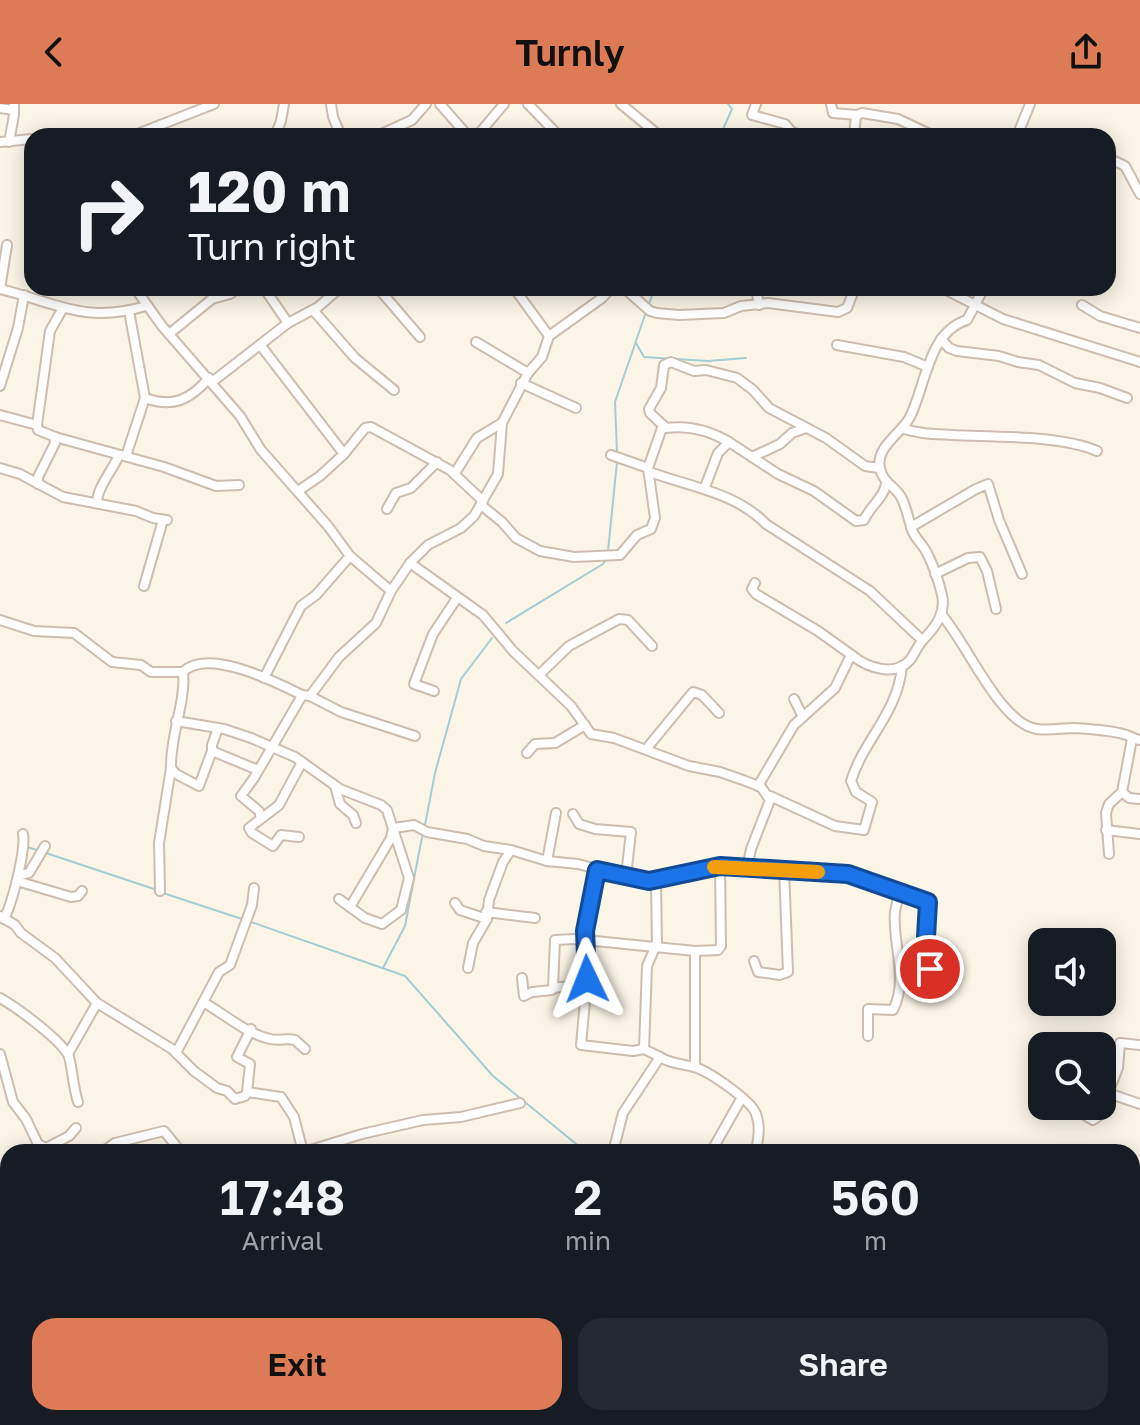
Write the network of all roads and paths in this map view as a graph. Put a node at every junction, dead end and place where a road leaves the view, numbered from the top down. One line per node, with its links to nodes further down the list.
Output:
1 (212, 104): 15 (street)
2 (284, 104): 16 (street)
3 (331, 104): 17 (street)
4 (426, 104): 18 (street)
5 (440, 104): 19 (street)
6 (504, 104): 20 (street)
7 (528, 104): 21 (street)
8 (621, 104): 22 (street)
9 (756, 104): 23 (street)
10 (831, 104): 14 (street)
11 (1030, 104): 26 (street)
12 (14, 107): 13 (street); 28 (street)
13 (0, 108)
14 (856, 115): 24 (street); 25 (street)
15 (152, 128)
16 (278, 128)
17 (338, 128)
18 (394, 128)
19 (461, 128)
20 (484, 128)
21 (551, 128)
22 (650, 128)
23 (790, 128)
24 (855, 128)
25 (917, 128)
26 (1020, 128)
27 (24, 140): 28 (street)
28 (4, 142)
29 (1116, 162): 30 (street)
30 (1140, 194)
31 (7, 245): 32 (street)
32 (0, 289): 33 (street)
33 (24, 295): 66 (street)
34 (27, 296): 51 (street)
35 (140, 296): 50 (street)
36 (223, 296): 56 (street)
37 (269, 296): 54 (street)
38 (330, 296): 52 (street)
39 (385, 296): 58 (street)
40 (520, 296): 57 (street)
41 (604, 296): 57 (street)
42 (636, 296): 47 (street)
43 (757, 296): 47 (street)
44 (852, 296): 47 (street)
45 (959, 296): 48 (street)
46 (981, 296): 48 (street)
47 (759, 305)
48 (978, 305): 59 (street); 63 (street)
49 (1082, 305): 55 (street)
50 (146, 306): 53 (street); 56 (street)
51 (63, 308): 53 (street); 76 (street)
52 (313, 310): 54 (street); 70 (street)
53 (129, 311): 71 (street)
54 (288, 323): 62 (street)
55 (1140, 328)
56 (169, 334): 67 (street)
57 (549, 336): 65 (street)
58 (420, 337)
59 (941, 339): 64 (street); 72 (street)
60 (476, 342): 65 (street)
61 (837, 345): 64 (street)
62 (261, 346): 67 (street); 83 (street)
63 (1140, 362)
64 (928, 367): 79 (street)
65 (528, 373): 68 (street)
66 (2, 375): 69 (street)
67 (210, 380): 71 (street); 96 (street)
68 (521, 383): 73 (street); 75 (street)
69 (0, 386)
70 (394, 390)
71 (145, 398): 84 (street)
72 (1127, 398)
73 (576, 408)
74 (0, 415): 76 (street)
75 (502, 423): 91 (street); 98 (street)
76 (37, 425): 80 (street)
77 (663, 425): 78 (street); 81 (street); 90 (street)
78 (806, 428): 86 (street); 89 (street)
79 (902, 428): 82 (street); 89 (street)
80 (55, 437): 84 (street); 93 (street)
81 (729, 442): 86 (street); 95 (street)
82 (1097, 451)
83 (344, 454): 87 (street); 96 (street)
84 (122, 455): 94 (street); 97 (street)
85 (611, 455): 90 (street)
86 (752, 457): 92 (street)
87 (437, 462): 91 (street); 99 (street)
88 (0, 468): 93 (street)
89 (879, 468): 92 (street)
90 (649, 470): 95 (street); 98 (street)
91 (455, 473): 98 (street)
92 (886, 483): 100 (street)
93 (38, 484): 97 (street)
94 (239, 485)
95 (705, 487): 112 (street)
96 (298, 491): 101 (street)
97 (97, 503): 106 (street)
98 (482, 503): 102 (street)
99 (387, 509)
100 (911, 527): 103 (street); 104 (street)
101 (350, 556): 107 (street); 118 (street)
102 (410, 563): 107 (street); 108 (street)
103 (935, 574): 109 (street); 110 (street)
104 (1022, 574)
105 (755, 583): 114 (street)
106 (144, 586)
107 (391, 591): 120 (street)
108 (457, 598): 117 (street); 119 (street)
109 (996, 609)
110 (941, 614): 112 (street); 128 (street)
111 (0, 620): 116 (street)
112 (922, 640): 115 (street)
113 (652, 646): 117 (street)
114 (853, 656): 115 (street); 123 (street)
115 (902, 666): 139 (street)
116 (183, 672): 118 (street); 124 (street)
117 (540, 674): 125 (street)
118 (264, 678): 120 (street)
119 (434, 691)
120 (306, 696): 127 (street); 129 (street)
121 (794, 699): 123 (street)
122 (719, 713): 130 (street)
123 (803, 717): 137 (street)
124 (176, 721): 126 (street); 134 (street)
125 (585, 725): 130 (street); 132 (street)
126 (218, 728): 129 (street); 131 (street)
127 (415, 736)
128 (1136, 739): 138 (street)
129 (272, 747): 133 (street); 135 (street)
130 (647, 748): 137 (street)
131 (212, 751): 134 (street); 135 (street)
132 (527, 753)
133 (302, 762): 136 (street); 143 (street)
134 (171, 768): 163 (street)
135 (258, 770): 143 (street)
136 (335, 785): 144 (street); 145 (street)
137 (758, 786): 139 (street)
138 (1122, 792): 140 (street); 146 (street)
139 (770, 796): 155 (street)
140 (1140, 799)
141 (556, 813): 153 (street)
142 (573, 814): 158 (street)
143 (261, 818): 149 (street)
144 (356, 823)
145 (394, 828): 151 (street); 167 (street); 167 (street)
146 (1106, 830): 148 (street); 152 (street)
147 (23, 834): 159 (street)
148 (1140, 834)
149 (299, 837)
150 (45, 846): 159 (street)
151 (511, 850): 153 (street); 168 (street)
152 (1109, 854)
153 (547, 861): 157 (street)
154 (720, 866): 155 (street); 160 (street); 173 (street)
155 (747, 868): 156 (street)
156 (784, 869): 164 (street); 174 (street)
157 (597, 870): 158 (street); 171 (street)
158 (626, 876): 160 (street)
159 (18, 878): 162 (street); 169 (street)
160 (661, 879): 172 (street)
161 (254, 888): 181 (street)
162 (82, 891)
163 (160, 891)
164 (900, 893): 179 (street); 184 (street)
165 (339, 899): 167 (street)
166 (455, 903): 168 (street)
167 (350, 907)
168 (487, 916): 170 (street); 175 (street)
169 (2, 917): 182 (street)
170 (535, 918)
171 (585, 942): 172 (street); 177 (street); 178 (street)
172 (654, 947): 173 (street); 187 (street)
173 (695, 951): 192 (street)
174 (754, 961)
175 (468, 968)
176 (522, 978): 178 (street)
177 (587, 979): 178 (street); 187 (street)
178 (553, 988)
179 (927, 997)
180 (0, 998): 190 (street)
181 (203, 1002): 183 (street); 188 (street)
182 (97, 1003): 188 (street); 190 (street)
183 (251, 1029): 186 (street); 194 (street)
184 (868, 1036)
185 (1140, 1045): 193 (street)
186 (305, 1049)
187 (644, 1049): 191 (street)
188 (176, 1053): 194 (street)
189 (0, 1054): 201 (street)
190 (68, 1054): 197 (street)
191 (660, 1057): 192 (street); 207 (street)
192 (695, 1067): 196 (street)
193 (1116, 1072)
194 (247, 1092): 205 (street)
195 (1116, 1096): 199 (street)
196 (741, 1099): 208 (street); 209 (street)
197 (78, 1102)
198 (520, 1103): 206 (street)
199 (1140, 1104)
200 (76, 1128): 202 (street)
201 (38, 1144)
202 (54, 1144)
203 (114, 1144): 204 (street)
204 (175, 1144)
205 (302, 1144)
206 (330, 1144)
207 (615, 1144)
208 (716, 1144)
209 (757, 1144)

